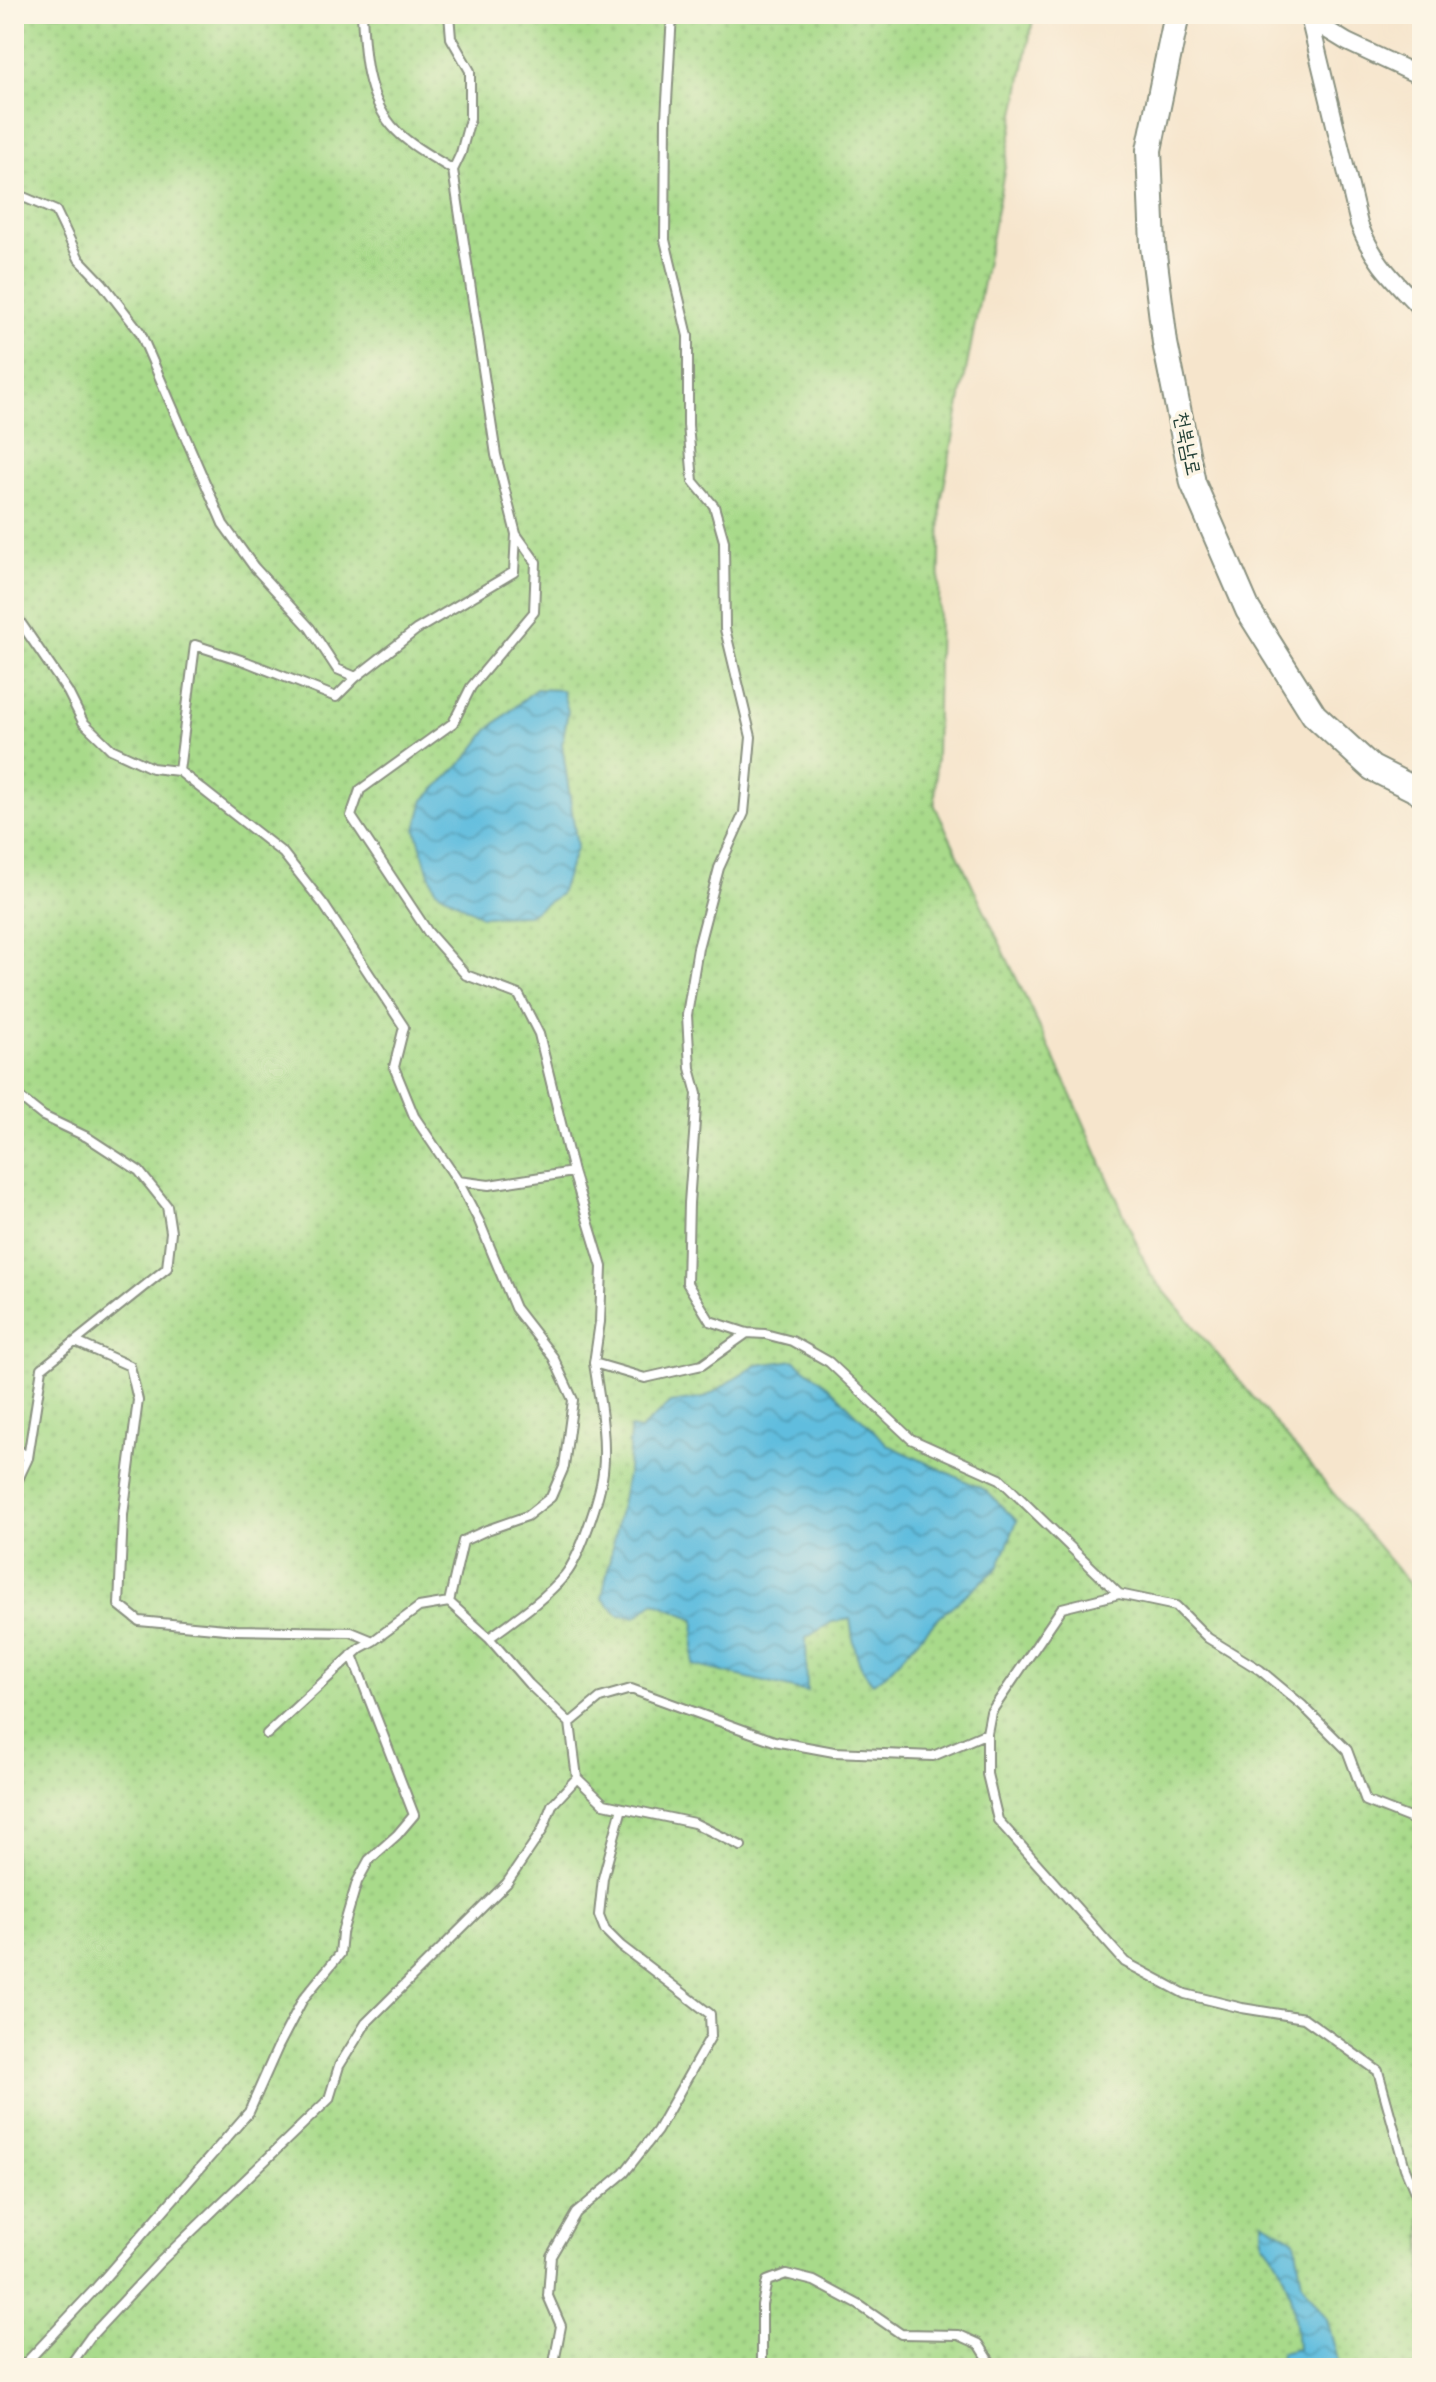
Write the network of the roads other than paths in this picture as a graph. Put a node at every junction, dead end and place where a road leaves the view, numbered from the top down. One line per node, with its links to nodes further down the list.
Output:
1 (362, 14): 7 (lane)
2 (449, 14): 7 (lane)
3 (672, 14): 18 (lane)
4 (1177, 14): 14 (main road, 천북남로)
5 (1305, 18): 6 (street); 9 (street)
6 (1422, 77)
7 (453, 170): 10 (lane)
8 (14, 193): 12 (lane)
9 (1422, 310)
10 (516, 534): 12 (lane); 16 (lane)
11 (14, 613): 13 (lane)
12 (356, 677): 13 (lane)
13 (179, 771): 17 (lane)
14 (1422, 793)
15 (14, 1093): 19 (lane)
16 (573, 1172): 17 (lane); 20 (lane)
17 (458, 1181): 25 (lane)
18 (747, 1333): 20 (lane); 24 (lane)
19 (76, 1342): 22 (lane); 27 (lane)
20 (594, 1363): 26 (lane)
21 (14, 1446): 22 (lane)
22 (28, 1458): 23 (lane)
23 (14, 1488)
24 (1119, 1594): 30 (lane); 34 (lane)
25 (449, 1602): 26 (lane); 27 (lane)
26 (489, 1638): 29 (lane)
27 (373, 1641): 28 (lane)
28 (352, 1655): 31 (lane); 37 (lane)
29 (570, 1723): 30 (lane); 32 (lane)
30 (987, 1733): 36 (lane)
31 (267, 1734)
32 (577, 1778): 33 (lane); 38 (lane)
33 (622, 1808): 35 (lane); 39 (lane)
34 (1422, 1823)
35 (741, 1846)
36 (1422, 2209)
37 (21, 2368)
38 (68, 2368)
39 (553, 2368)
40 (762, 2368): 41 (lane)
41 (994, 2368)

